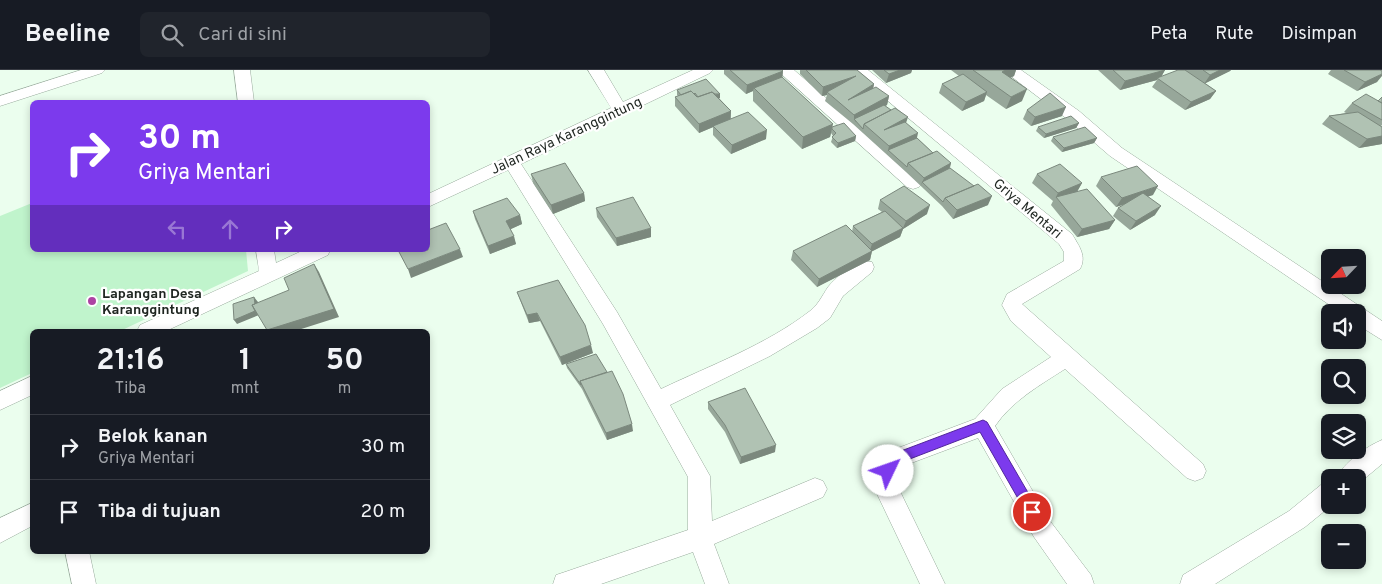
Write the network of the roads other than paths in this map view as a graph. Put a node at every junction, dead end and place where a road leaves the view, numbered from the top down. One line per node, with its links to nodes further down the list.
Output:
1 (97, 70): 10 (street)
2 (242, 70): 9 (street)
3 (596, 70): 11 (street)
4 (705, 70): 8 (street, Jalan Raya Karanggintung)
5 (785, 70): 13 (street)
6 (860, 70): 23 (street, Griya Mentari)
7 (1011, 70): 19 (street)
8 (679, 75): 11 (street, Jalan Raya Karanggintung)
9 (246, 100)
10 (0, 101)
11 (620, 110): 12 (street, Jalan Raya Karanggintung)
12 (511, 162): 14 (street, Jalan Raya Karanggintung); 26 (street)
13 (913, 183)
14 (430, 199)
15 (265, 252): 18 (street)
16 (317, 252): 18 (street)
17 (865, 267): 26 (street)
18 (268, 274): 21 (street)
19 (1342, 304)
20 (1366, 321): 22 (street)
21 (151, 329)
22 (1382, 332)
23 (1066, 358): 27 (street); 30 (street, Griya Mentari)
24 (30, 386): 25 (street)
25 (0, 401)
26 (658, 401): 35 (street)
27 (983, 426): 40 (street); 41 (street)
28 (1382, 450): 29 (street)
29 (1359, 469)
30 (1195, 471)
31 (815, 489): 35 (street)
32 (1321, 499): 42 (street)
33 (30, 515): 34 (street)
34 (0, 531)
35 (700, 538): 38 (street); 39 (street)
36 (78, 554): 37 (street)
37 (84, 584)
38 (565, 584)
39 (717, 584)
40 (932, 584)
41 (1082, 584)
42 (1192, 584)

